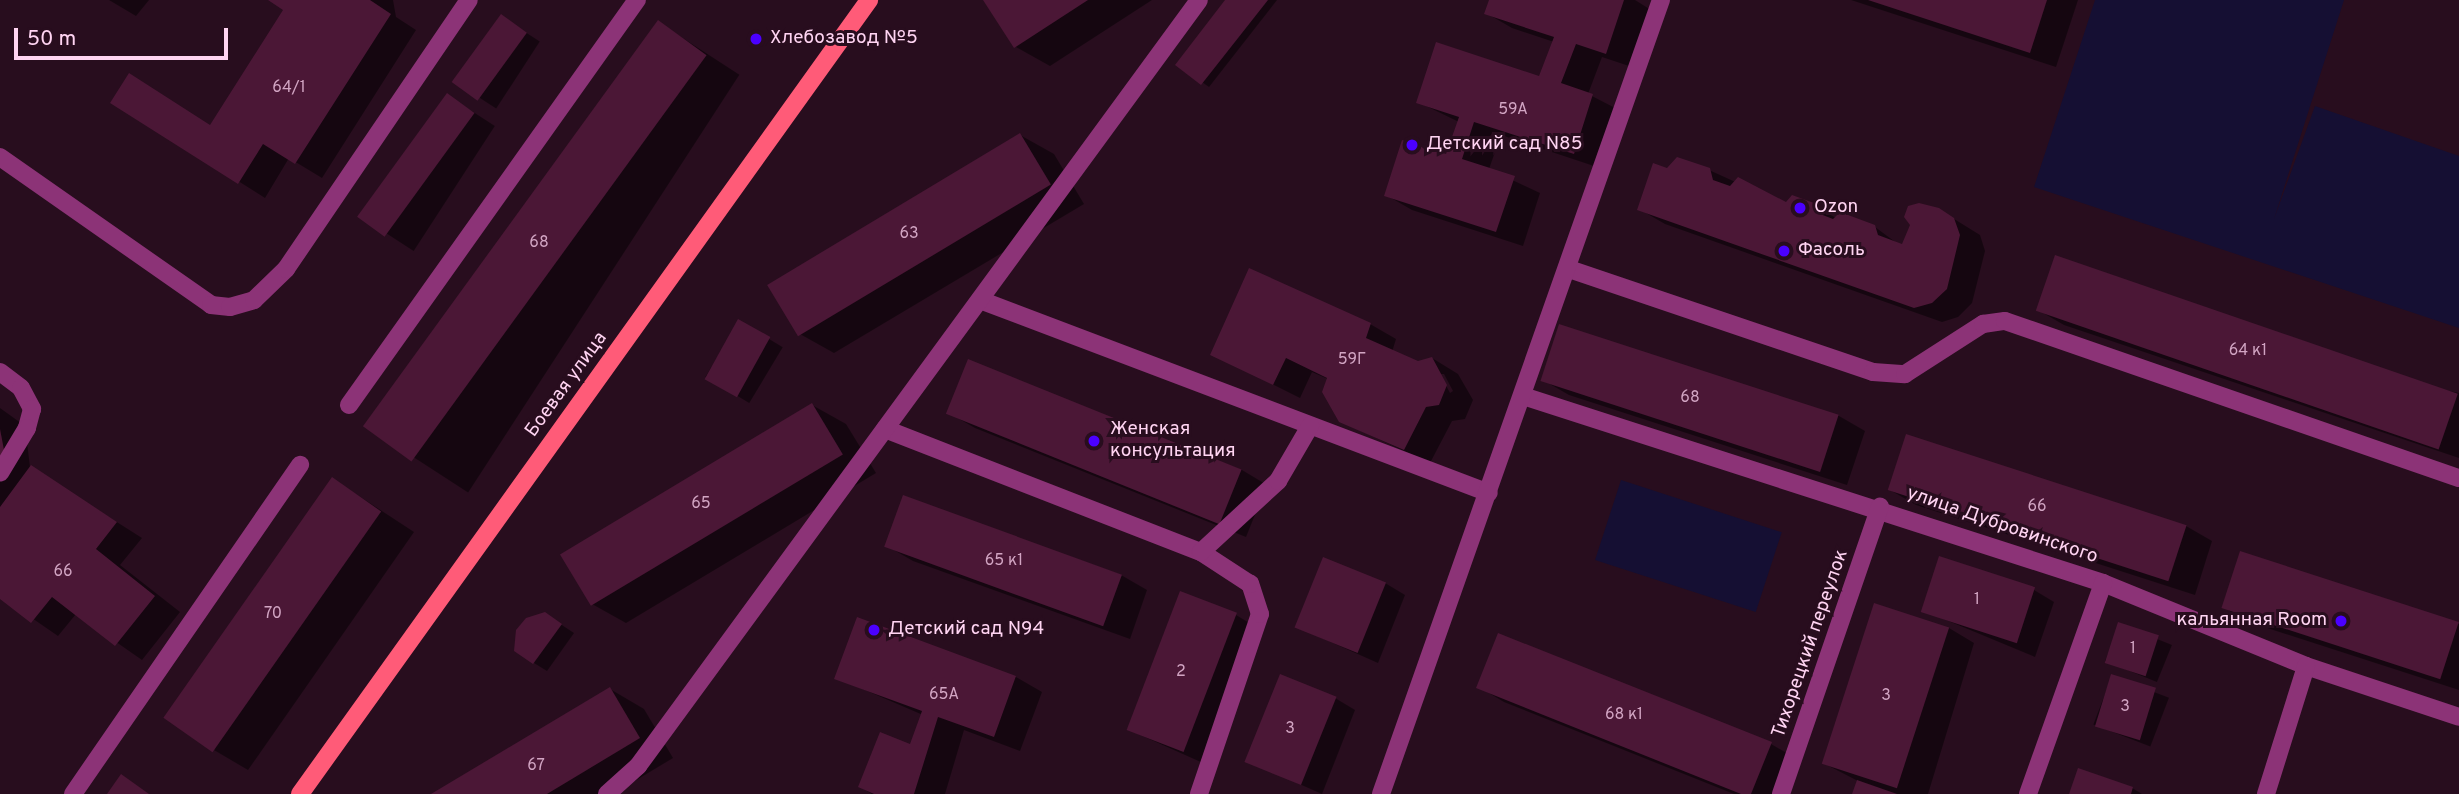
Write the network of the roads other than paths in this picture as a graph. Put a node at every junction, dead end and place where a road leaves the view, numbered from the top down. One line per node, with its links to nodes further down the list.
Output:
1 (469, 0): 6 (street)
2 (637, 0): 11 (street)
3 (869, 0): 24 (main road, Боевая улица)
4 (1199, 0): 8 (street)
5 (1661, 0): 7 (street)
6 (0, 157)
7 (1569, 269): 10 (street); 16 (street)
8 (980, 300): 12 (street); 13 (street)
9 (0, 372): 15 (street)
10 (1523, 396): 17 (street); 18 (street, улица Дубровинского)
11 (349, 405)
12 (1310, 425): 17 (street); 19 (street)
13 (885, 429): 19 (street); 25 (street)
14 (300, 465): 23 (street)
15 (0, 473)
16 (2459, 478)
17 (1489, 493): 27 (street)
18 (1880, 507): 20 (street, улица Дубровинского); 28 (street, Тихорецкий переулок)
19 (1200, 552): 26 (street)
20 (2103, 583): 21 (street, улица Дубровинского); 29 (street)
21 (2306, 666): 22 (street, улица Дубровинского); 30 (street)
22 (2459, 717)
23 (73, 794)
24 (300, 794)
25 (607, 794)
26 (1199, 794)
27 (1381, 794)
28 (1781, 794)
29 (2028, 794)
30 (2266, 794)

